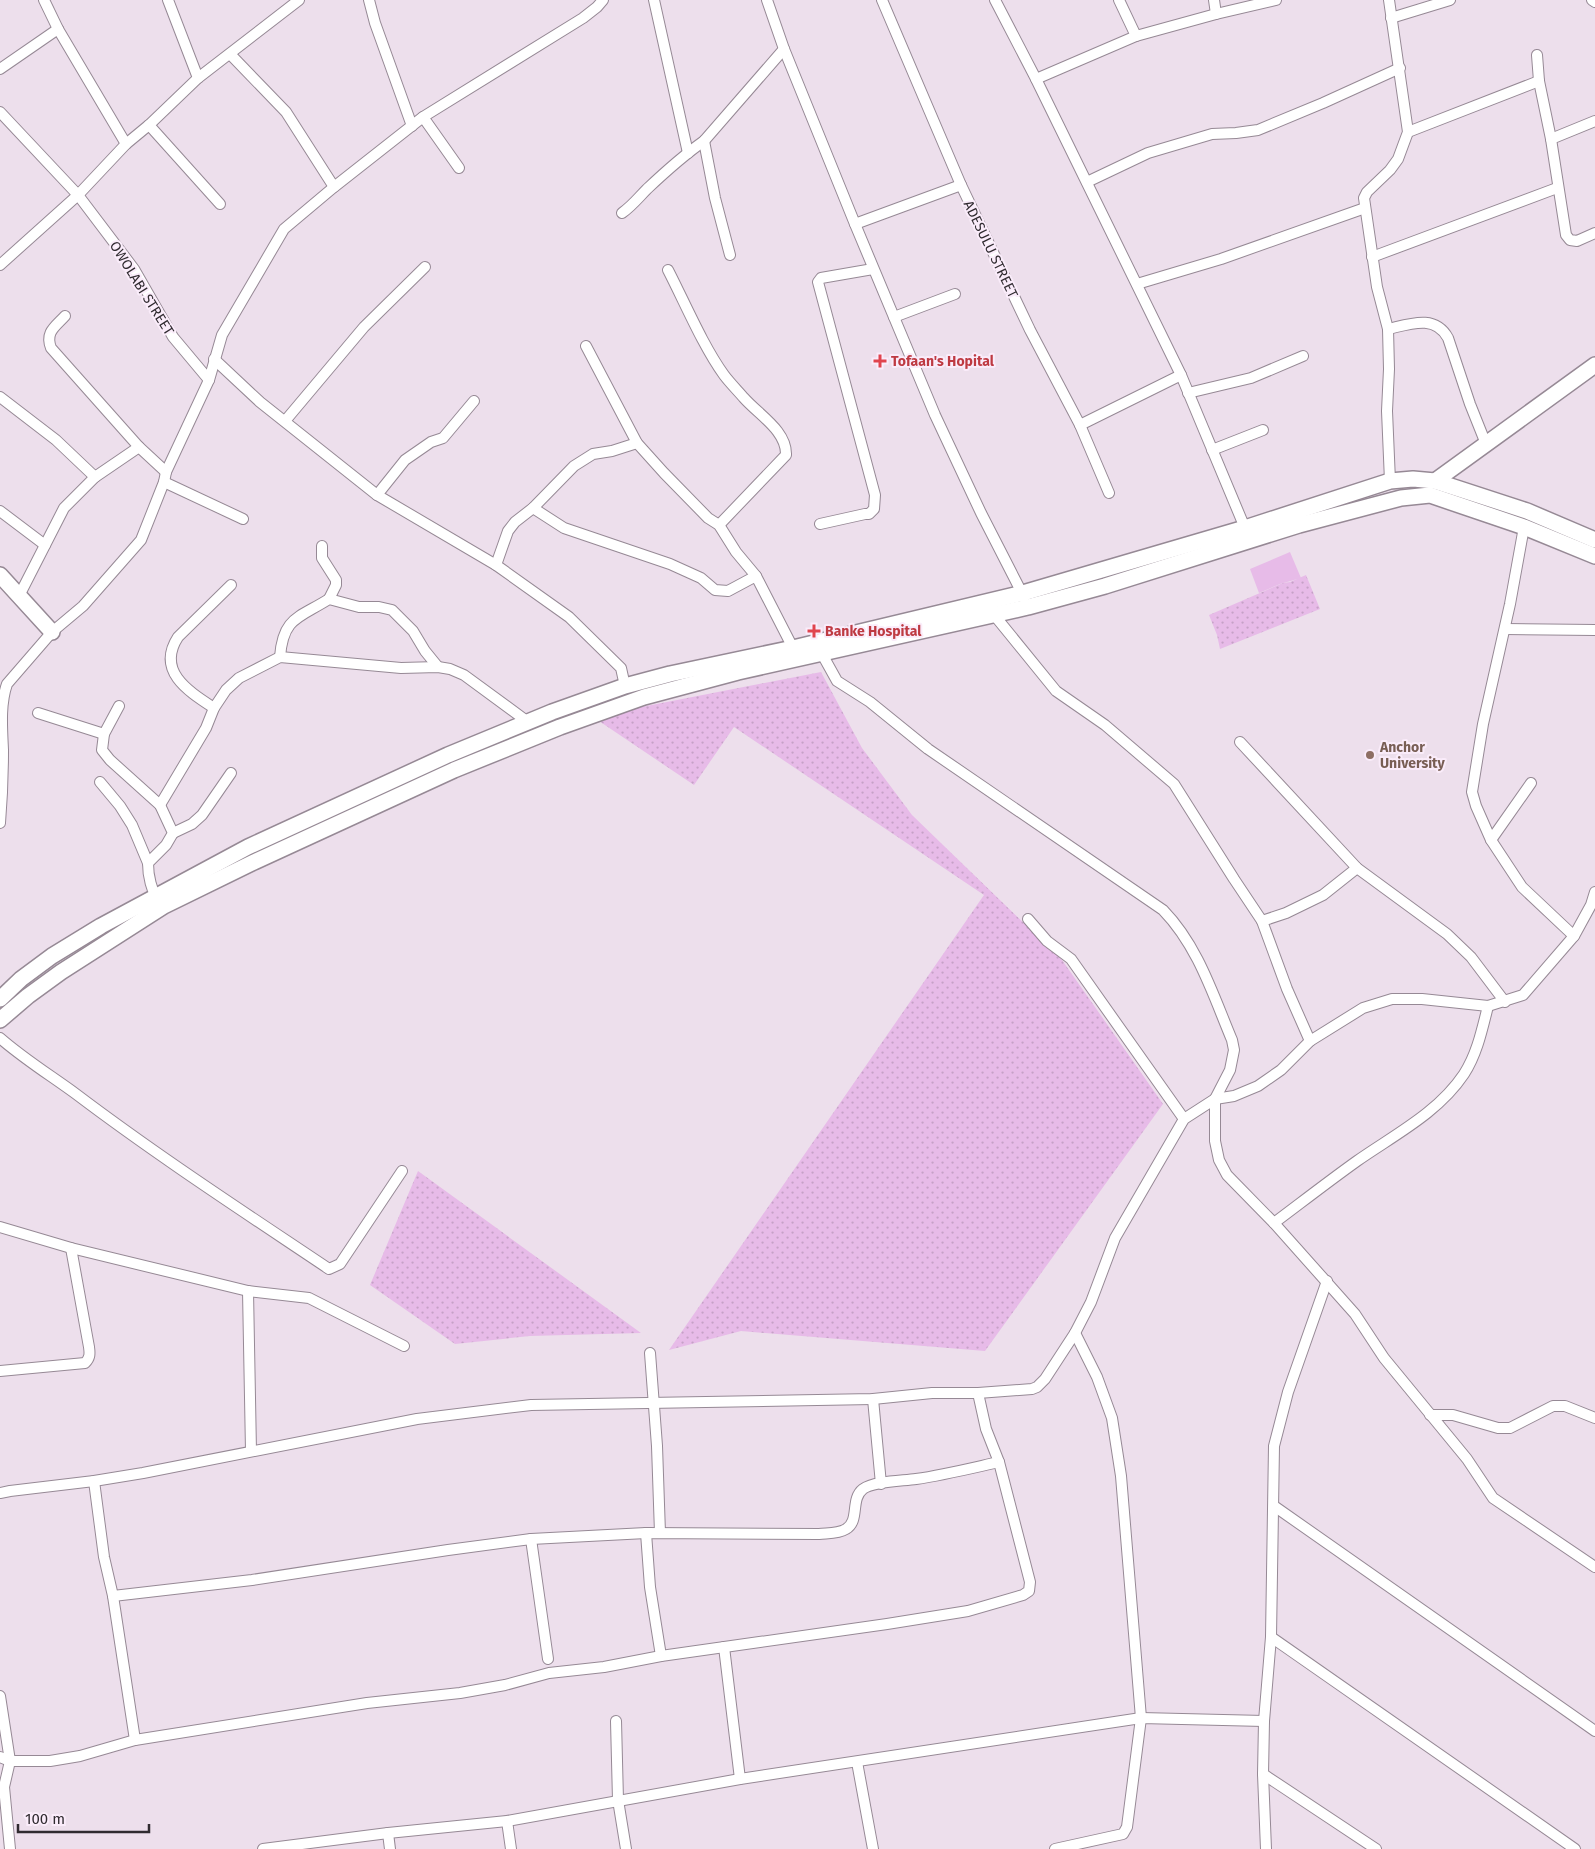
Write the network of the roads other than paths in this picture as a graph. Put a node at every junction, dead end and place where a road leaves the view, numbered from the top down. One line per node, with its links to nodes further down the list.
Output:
1 (44, 0): 17 (street)
2 (168, 0): 24 (street)
3 (299, 0): 20 (street)
4 (369, 0): 31 (street)
5 (603, 0): 28 (street)
6 (654, 0): 36 (street)
7 (767, 0): 19 (street)
8 (882, 0): 39 (street, ADESULU STREET)
9 (995, 0): 25 (street)
10 (1119, 0): 18 (street)
11 (1214, 0): 15 (street)
12 (1276, 0): 15 (street)
13 (1389, 0): 16 (street)
14 (1450, 0): 16 (street)
15 (1216, 14): 18 (street)
16 (1391, 18): 22 (street)
17 (58, 29): 23 (street); 35 (street)
18 (1136, 36): 25 (street)
19 (784, 49): 34 (street); 46 (street)
20 (230, 54): 24 (street); 40 (street)
21 (1537, 55): 26 (street)
22 (1400, 68): 32 (street); 38 (street)
23 (0, 69)
24 (198, 78): 30 (street)
25 (1036, 79): 38 (street)
26 (1539, 81): 32 (street); 33 (street)
27 (0, 112): 42 (street, OWOLABI STREET)
28 (423, 118): 31 (street); 37 (street)
29 (1595, 120): 33 (street)
30 (149, 125): 35 (street); 43 (street)
31 (412, 126): 40 (street)
32 (1408, 132): 44 (street)
33 (1551, 139): 41 (street)
34 (704, 141): 36 (street); 48 (street)
35 (126, 144): 42 (street)
36 (688, 153): 45 (street)
37 (459, 168)
38 (1087, 182): 54 (street)
39 (961, 186): 46 (street); 70 (street, ADESULU STREET)
40 (334, 187): 61 (street)
41 (1557, 188): 47 (street); 49 (street)
42 (78, 194): 50 (street); 65 (street, OWOLABI STREET)
43 (220, 204)
44 (1365, 208): 49 (street); 54 (street)
45 (622, 214)
46 (855, 224): 52 (street)
47 (1595, 233)
48 (730, 255)
49 (1372, 257): 58 (street)
50 (0, 265)
51 (425, 267): 69 (street)
52 (873, 269): 57 (street); 85 (street)
53 (668, 270): 86 (street)
54 (1137, 284): 64 (street)
55 (955, 294): 57 (street)
56 (65, 316): 74 (street)
57 (894, 316): 97 (street)
58 (1388, 329): 73 (street); 78 (street)
59 (586, 346): 72 (street)
60 (1302, 356): 66 (street)
61 (214, 359): 65 (street); 69 (street)
62 (1595, 365): 73 (street)
63 (1595, 374): 79 (street)
64 (1181, 375): 66 (street); 70 (street)
65 (209, 380): 77 (street)
66 (1188, 393): 75 (street)
67 (0, 397): 76 (street)
68 (474, 401): 81 (street)
69 (285, 421): 81 (street)
70 (1080, 425): 80 (street, ADESULU STREET)
71 (1263, 430): 75 (street)
72 (637, 443): 82 (street); 86 (street)
73 (1486, 444): 79 (street)
74 (139, 447): 76 (street); 77 (street)
75 (1212, 450): 88 (street)
76 (94, 477): 90 (street)
77 (165, 477): 84 (street); 104 (street)
78 (1390, 481): 79 (street); 88 (street)
79 (1440, 483): 89 (street)
80 (1109, 493)
81 (377, 495): 93 (street)
82 (533, 508): 93 (street); 95 (street)
83 (0, 511): 90 (street)
84 (243, 519)
85 (820, 524)
86 (719, 525): 95 (street)
87 (1524, 527): 92 (street); 100 (street); 102 (street)
88 (1246, 528): 97 (street)
89 (1595, 540)
90 (45, 545): 98 (street)
91 (322, 546): 99 (street)
92 (1595, 556)
93 (496, 565): 109 (street)
94 (0, 575): 98 (street)
95 (756, 576): 105 (street)
96 (231, 585): 111 (street)
97 (1023, 593): 100 (street); 105 (street)
98 (19, 596): 104 (street)
99 (329, 599): 107 (street); 108 (street)
100 (1028, 608): 101 (street)
101 (994, 616): 106 (street); 129 (street)
102 (1505, 629): 103 (street); 123 (street)
103 (1595, 630)
104 (52, 632): 116 (street)
105 (793, 648): 109 (street)
106 (822, 654): 127 (street); 137 (street)
107 (280, 657): 108 (street); 111 (street)
108 (438, 667): 113 (street)
109 (625, 686): 113 (street)
110 (119, 706): 114 (street)
111 (214, 708): 120 (street)
112 (38, 713): 114 (street)
113 (528, 722): 127 (street)
114 (104, 734): 120 (street)
115 (1240, 742): 125 (street)
116 (1, 769): 121 (street)
117 (231, 773): 122 (street)
118 (100, 782): 124 (street)
119 (1532, 783): 123 (street)
120 (160, 805): 122 (street)
121 (0, 823)
122 (173, 833): 124 (street)
123 (1491, 840): 130 (street)
124 (148, 863): 127 (street)
125 (1357, 868): 129 (street); 132 (street)
126 (1595, 892): 130 (street)
127 (160, 901): 131 (street); 134 (street)
128 (1028, 919): 138 (street)
129 (1262, 921): 136 (street)
130 (1574, 936): 132 (street)
131 (0, 999)
132 (1505, 1002): 133 (street)
133 (1488, 1006): 136 (street); 140 (street)
134 (0, 1020)
135 (0, 1038): 139 (street)
136 (1310, 1041): 137 (street)
137 (1215, 1099): 138 (street); 140 (street)
138 (1184, 1120): 145 (street)
139 (402, 1171)
140 (1274, 1223): 143 (street)
141 (0, 1228): 142 (street)
142 (71, 1248): 144 (street); 148 (street)
143 (1327, 1281): 152 (street); 159 (street)
144 (248, 1291): 146 (street); 154 (street)
145 (1075, 1333): 149 (street); 170 (street)
146 (404, 1346)
147 (650, 1353): 151 (street)
148 (0, 1371)
149 (978, 1393): 150 (street); 155 (street)
150 (874, 1399): 151 (street); 157 (street)
151 (653, 1403): 154 (street); 160 (street)
152 (1430, 1415): 153 (street); 163 (street)
153 (1595, 1418)
154 (251, 1451): 156 (street)
155 (999, 1462): 157 (street); 166 (street)
156 (94, 1481): 158 (street); 164 (street)
157 (881, 1484): 160 (street)
158 (0, 1493)
159 (1274, 1506): 165 (street); 173 (street)
160 (660, 1532): 161 (street)
161 (646, 1533): 162 (street); 167 (street)
162 (531, 1539): 164 (street); 168 (street)
163 (1595, 1567)
164 (113, 1596): 174 (street)
165 (1271, 1637): 172 (street); 183 (street)
166 (724, 1647): 167 (street); 179 (street)
167 (662, 1656): 174 (street)
168 (548, 1659)
169 (0, 1696): 176 (street)
170 (1141, 1718): 172 (street); 177 (street); 190 (street)
171 (616, 1721): 180 (street)
172 (1264, 1721): 178 (street)
173 (1595, 1731)
174 (135, 1740): 176 (street)
175 (0, 1757): 176 (street)
176 (10, 1761): 184 (street)
177 (856, 1762): 179 (street); 189 (street)
178 (1263, 1774): 191 (street); 192 (street)
179 (740, 1779): 180 (street)
180 (618, 1800): 181 (street); 188 (street)
181 (507, 1821): 182 (street); 187 (street)
182 (388, 1833): 185 (street); 186 (street)
183 (1568, 1847)
184 (10, 1849)
185 (263, 1849)
186 (390, 1849)
187 (511, 1849)
188 (626, 1849)
189 (873, 1849)
190 (1054, 1849)
191 (1266, 1849)
192 (1376, 1849)

